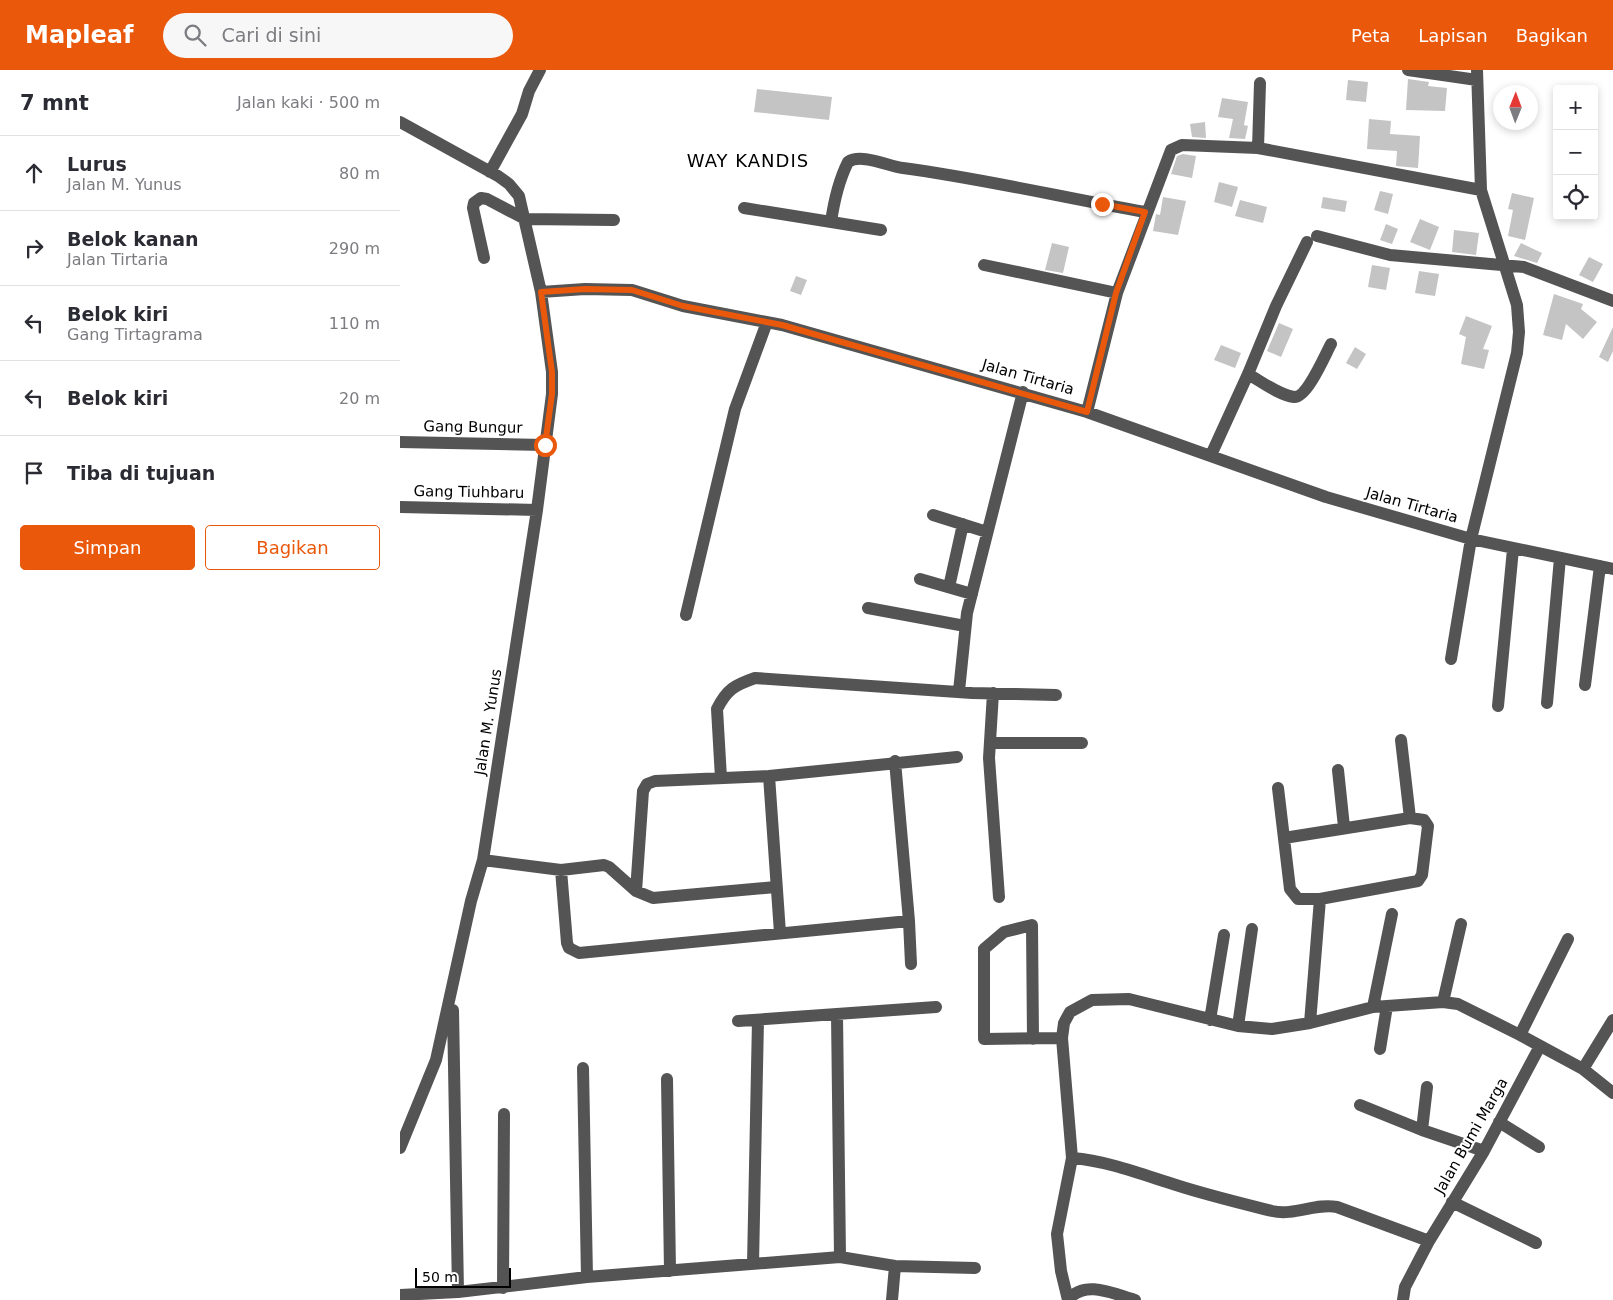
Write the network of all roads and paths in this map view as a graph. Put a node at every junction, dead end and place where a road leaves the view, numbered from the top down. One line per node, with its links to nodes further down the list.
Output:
1 (540, 70): 7 (street)
2 (1408, 70): 3 (street)
3 (1480, 73): 8 (street)
4 (1260, 83): 6 (street)
5 (400, 122): 7 (street, Jalan M. Yunus)
6 (1258, 148): 8 (street); 10 (street)
7 (490, 172): 11 (street, Jalan M. Yunus)
8 (1481, 190): 17 (street)
9 (744, 208): 13 (street)
10 (1145, 212): 13 (street); 19 (street)
11 (525, 219): 12 (street); 15 (street); 18 (street, Jalan M. Yunus)
12 (614, 220)
13 (831, 222): 14 (street)
14 (881, 230)
15 (484, 258)
16 (984, 266): 19 (street)
17 (1507, 266): 20 (street); 23 (street); 34 (street)
18 (541, 292): 21 (street, Jalan Tirtaria); 27 (street, Jalan M. Yunus)
19 (1116, 293): 25 (street)
20 (1613, 300)
21 (767, 322): 24 (street, Jalan Tirtaria); 43 (street)
22 (1332, 344): 23 (street)
23 (1248, 374): 28 (street)
24 (1022, 392): 25 (street, Jalan Tirtaria); 33 (street)
25 (1087, 412): 28 (street, Jalan Tirtaria)
26 (400, 442): 27 (street, Gang Bungur)
27 (545, 445): 30 (street, Jalan M. Yunus)
28 (1211, 455): 34 (street, Jalan Tirtaria)
29 (400, 507): 30 (street, Gang Tiuhbaru)
30 (537, 510): 64 (street, Jalan M. Yunus)
31 (934, 515): 32 (street)
32 (963, 524): 33 (street); 40 (street)
33 (987, 532): 41 (street)
34 (1471, 539): 35 (street, Jalan Tirtaria); 45 (street)
35 (1513, 549): 36 (street, Jalan Tirtaria); 51 (street)
36 (1560, 558): 37 (street, Jalan Tirtaria); 50 (street)
37 (1600, 566): 38 (street, Jalan Tirtaria); 46 (street)
38 (1613, 569)
39 (920, 579): 40 (street)
40 (949, 587): 41 (street)
41 (972, 594): 44 (street)
42 (868, 608): 44 (street)
43 (686, 615)
44 (965, 626): 47 (street)
45 (1451, 659)
46 (1586, 685)
47 (959, 691): 48 (street); 59 (street)
48 (993, 693): 49 (street); 53 (street)
49 (1056, 695)
50 (1547, 703)
51 (1498, 706)
52 (1401, 740): 61 (street)
53 (990, 742): 54 (street); 68 (street)
54 (1082, 743)
55 (956, 757): 56 (street)
56 (895, 761): 58 (street); 71 (street)
57 (1338, 770): 62 (street)
58 (769, 776): 59 (street); 66 (street)
59 (721, 778): 67 (street)
60 (1278, 788): 63 (street)
61 (1410, 818): 62 (street); 69 (street)
62 (1344, 827): 63 (street)
63 (1284, 838): 69 (street)
64 (483, 860): 65 (street); 78 (street, Jalan M. Yunus)
65 (561, 870): 67 (street); 74 (street)
66 (776, 887): 67 (street); 74 (street)
67 (636, 891)
68 (999, 897)
69 (1320, 899): 88 (street)
70 (1392, 914): 82 (street)
71 (909, 921): 74 (street); 77 (street)
72 (1461, 924): 79 (street)
73 (1252, 929): 89 (street)
74 (780, 933)
75 (1224, 935): 85 (street)
76 (1568, 939): 90 (street)
77 (910, 964)
78 (453, 988): 105 (street, Jalan M. Yunus); 118 (street)
79 (1443, 1002): 80 (street); 90 (street)
80 (1387, 1006): 82 (street); 94 (street)
81 (936, 1007): 83 (street)
82 (1373, 1007): 88 (street)
83 (837, 1015): 84 (street); 111 (street)
84 (758, 1020): 87 (street); 112 (street)
85 (1210, 1020): 89 (street); 91 (street)
86 (1613, 1020): 96 (street)
87 (738, 1021)
88 (1310, 1023): 89 (street)
89 (1238, 1026)
90 (1520, 1035): 93 (street)
91 (1062, 1038): 92 (street); 107 (street)
92 (1033, 1039): 92 (street)
93 (1540, 1046): 96 (street); 102 (street, Jalan Bumi Marga)
94 (1380, 1049)
95 (583, 1068): 116 (street)
96 (1583, 1069): 99 (street)
97 (667, 1079): 115 (street)
98 (1427, 1087): 103 (street)
99 (1613, 1093)
100 (1360, 1105): 103 (street)
101 (504, 1114): 117 (street)
102 (1499, 1122): 104 (street); 106 (street, Jalan Bumi Marga)
103 (1422, 1130): 106 (street)
104 (1539, 1147)
105 (400, 1148)
106 (1484, 1152): 108 (street, Jalan Bumi Marga)
107 (1072, 1158): 109 (street); 121 (street)
108 (1452, 1202): 109 (street, Jalan Bumi Marga); 110 (street)
109 (1429, 1241): 123 (street, Jalan Bumi Marga)
110 (1536, 1243)
111 (840, 1257): 112 (street); 113 (street)
112 (753, 1264): 115 (street)
113 (895, 1266): 114 (street); 120 (street)
114 (975, 1268)
115 (670, 1270): 116 (street)
116 (586, 1277): 117 (street)
117 (503, 1288): 118 (street)
118 (458, 1292): 119 (street)
119 (400, 1295)
120 (892, 1300)
121 (1068, 1300): 122 (street)
122 (1135, 1300)
123 (1403, 1300)

